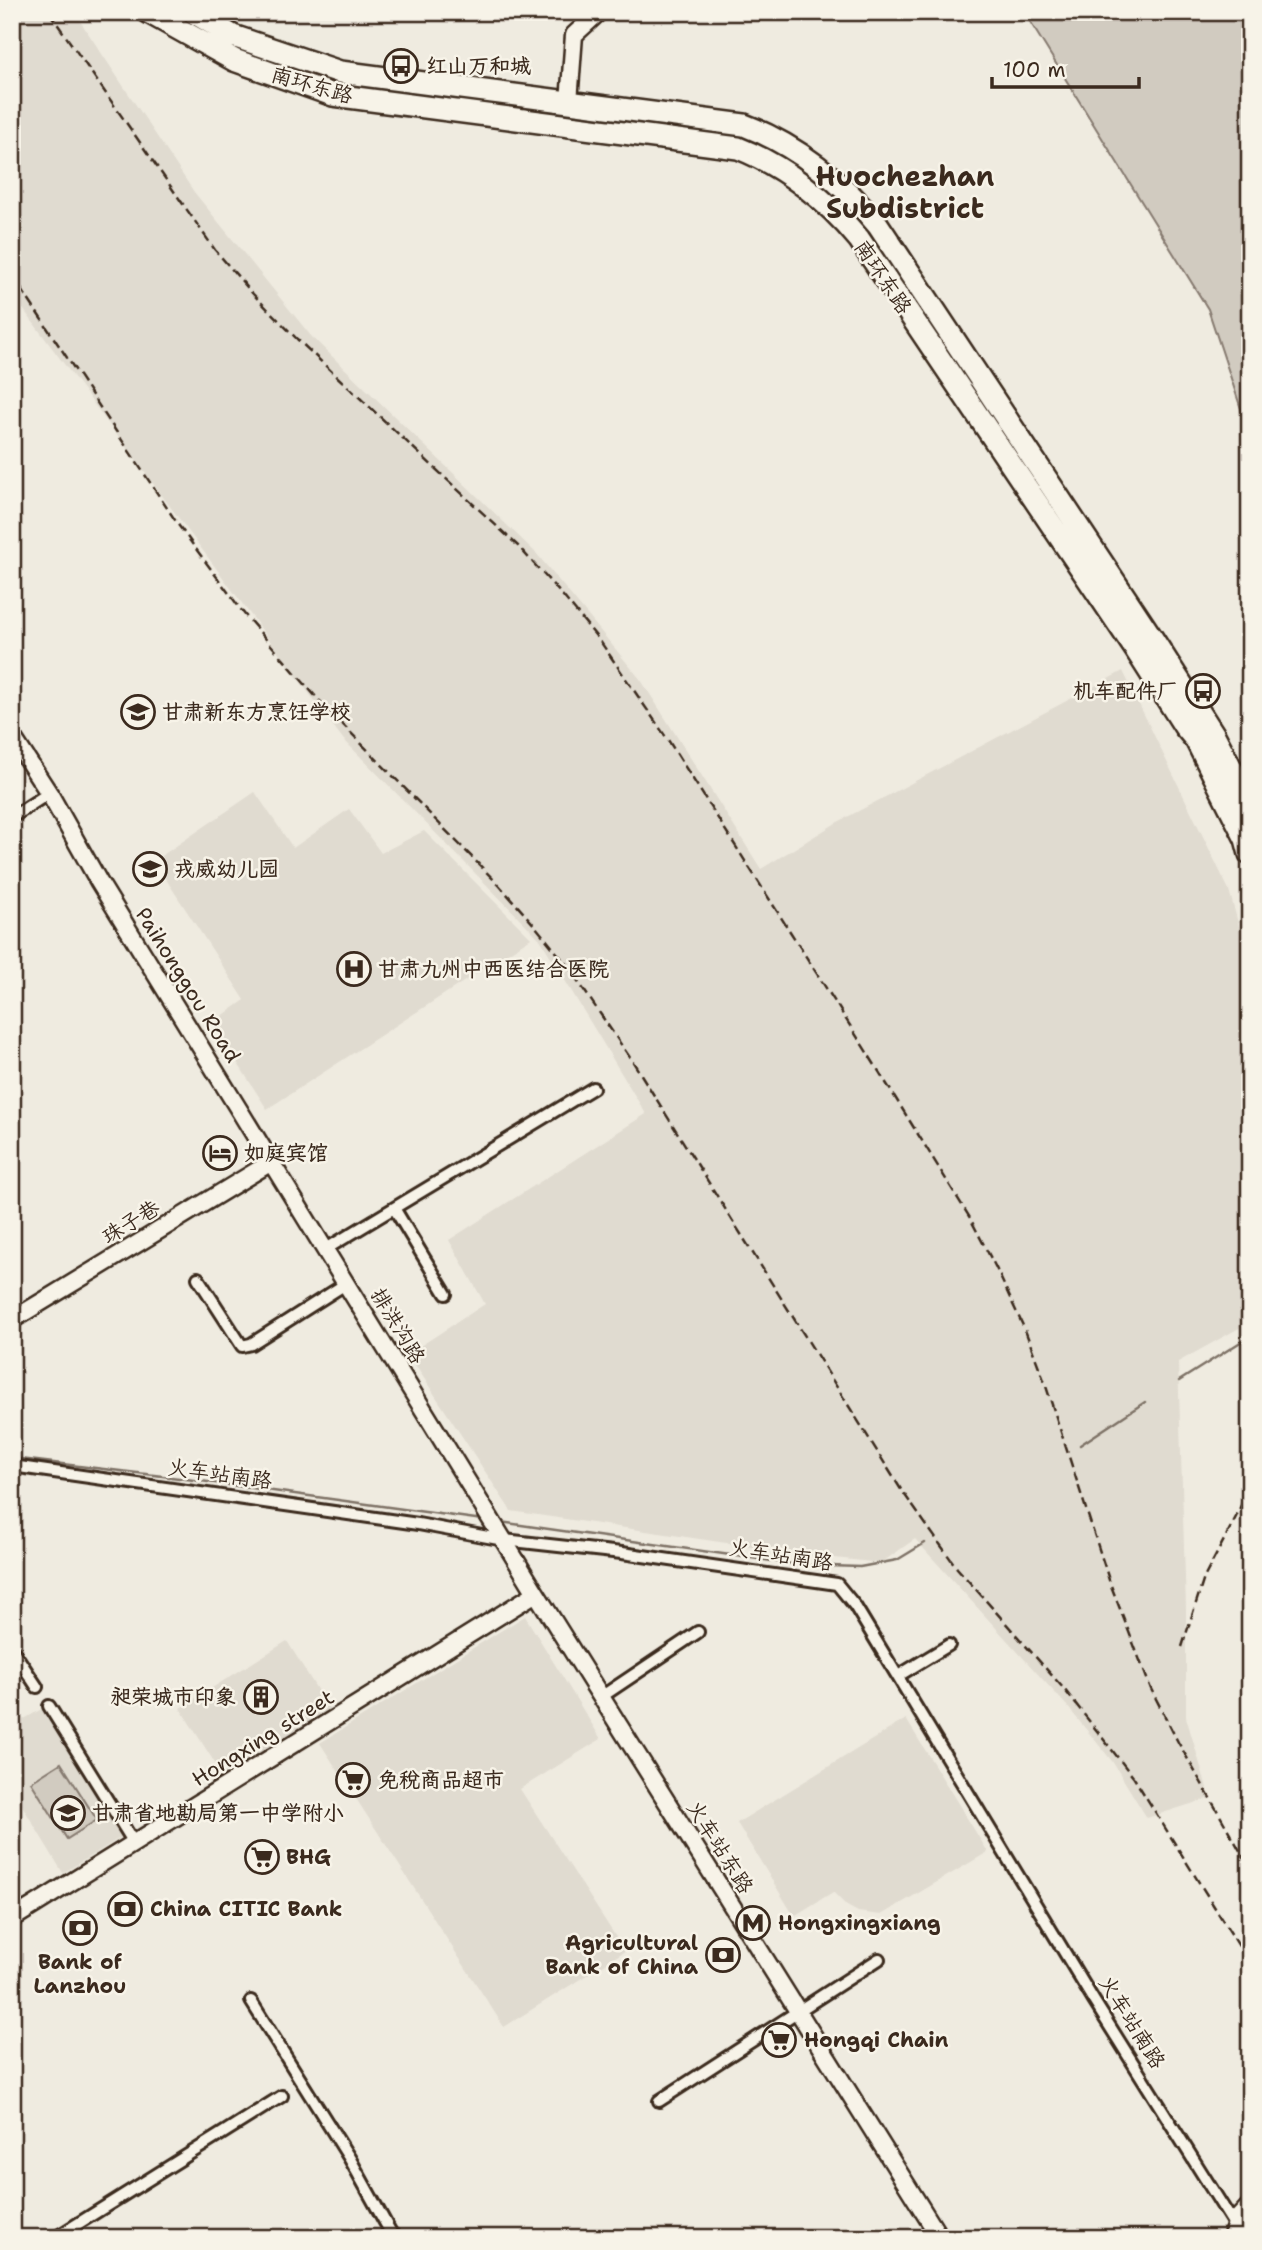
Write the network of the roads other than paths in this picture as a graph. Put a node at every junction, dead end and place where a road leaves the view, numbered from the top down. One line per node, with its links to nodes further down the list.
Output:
1 (148, 12): 9 (highway, 南环东路)
2 (193, 12): 4 (highway, 南环东路)
3 (599, 12): 4 (main road)
4 (569, 102): 7 (highway, 南环东路)
5 (12, 736): 6 (main road, Paihonggou Road)
6 (49, 793): 8 (street); 11 (main road, Paihonggou Road)
7 (1250, 803)
8 (12, 817)
9 (1250, 854)
10 (593, 1088): 12 (street)
11 (273, 1161): 13 (main road, 排洪沟路); 17 (main road, 珠子巷)
12 (394, 1208): 13 (street); 16 (street)
13 (326, 1249): 15 (main road, 排洪沟路)
14 (198, 1278): 15 (street)
15 (347, 1283): 19 (main road, 排洪沟路)
16 (446, 1294)
17 (12, 1320)
18 (12, 1466): 20 (street, 火车站南路)
19 (487, 1513): 20 (main road, 火车站东路)
20 (502, 1536): 21 (main road, 火车站东路); 25 (street, 火车站南路)
21 (536, 1593): 27 (main road, 火车站东路); 29 (main road, Hongxing street)
22 (698, 1632): 27 (street)
23 (949, 1645): 25 (street)
24 (12, 1649): 26 (street)
25 (898, 1676): 37 (street, 火车站南路)
26 (37, 1687)
27 (601, 1697): 33 (main road, 火车站东路)
28 (50, 1706): 29 (street)
29 (134, 1843): 30 (main road, Hongxing street)
30 (12, 1919)
31 (879, 1959): 33 (street)
32 (251, 2001): 39 (street)
33 (798, 2011): 35 (street); 40 (main road, 火车站东路)
34 (282, 2096): 38 (street)
35 (659, 2101)
36 (1250, 2205): 37 (main road, 火车站南路)
37 (1233, 2232)
38 (55, 2238)
39 (397, 2238)
40 (940, 2238)

